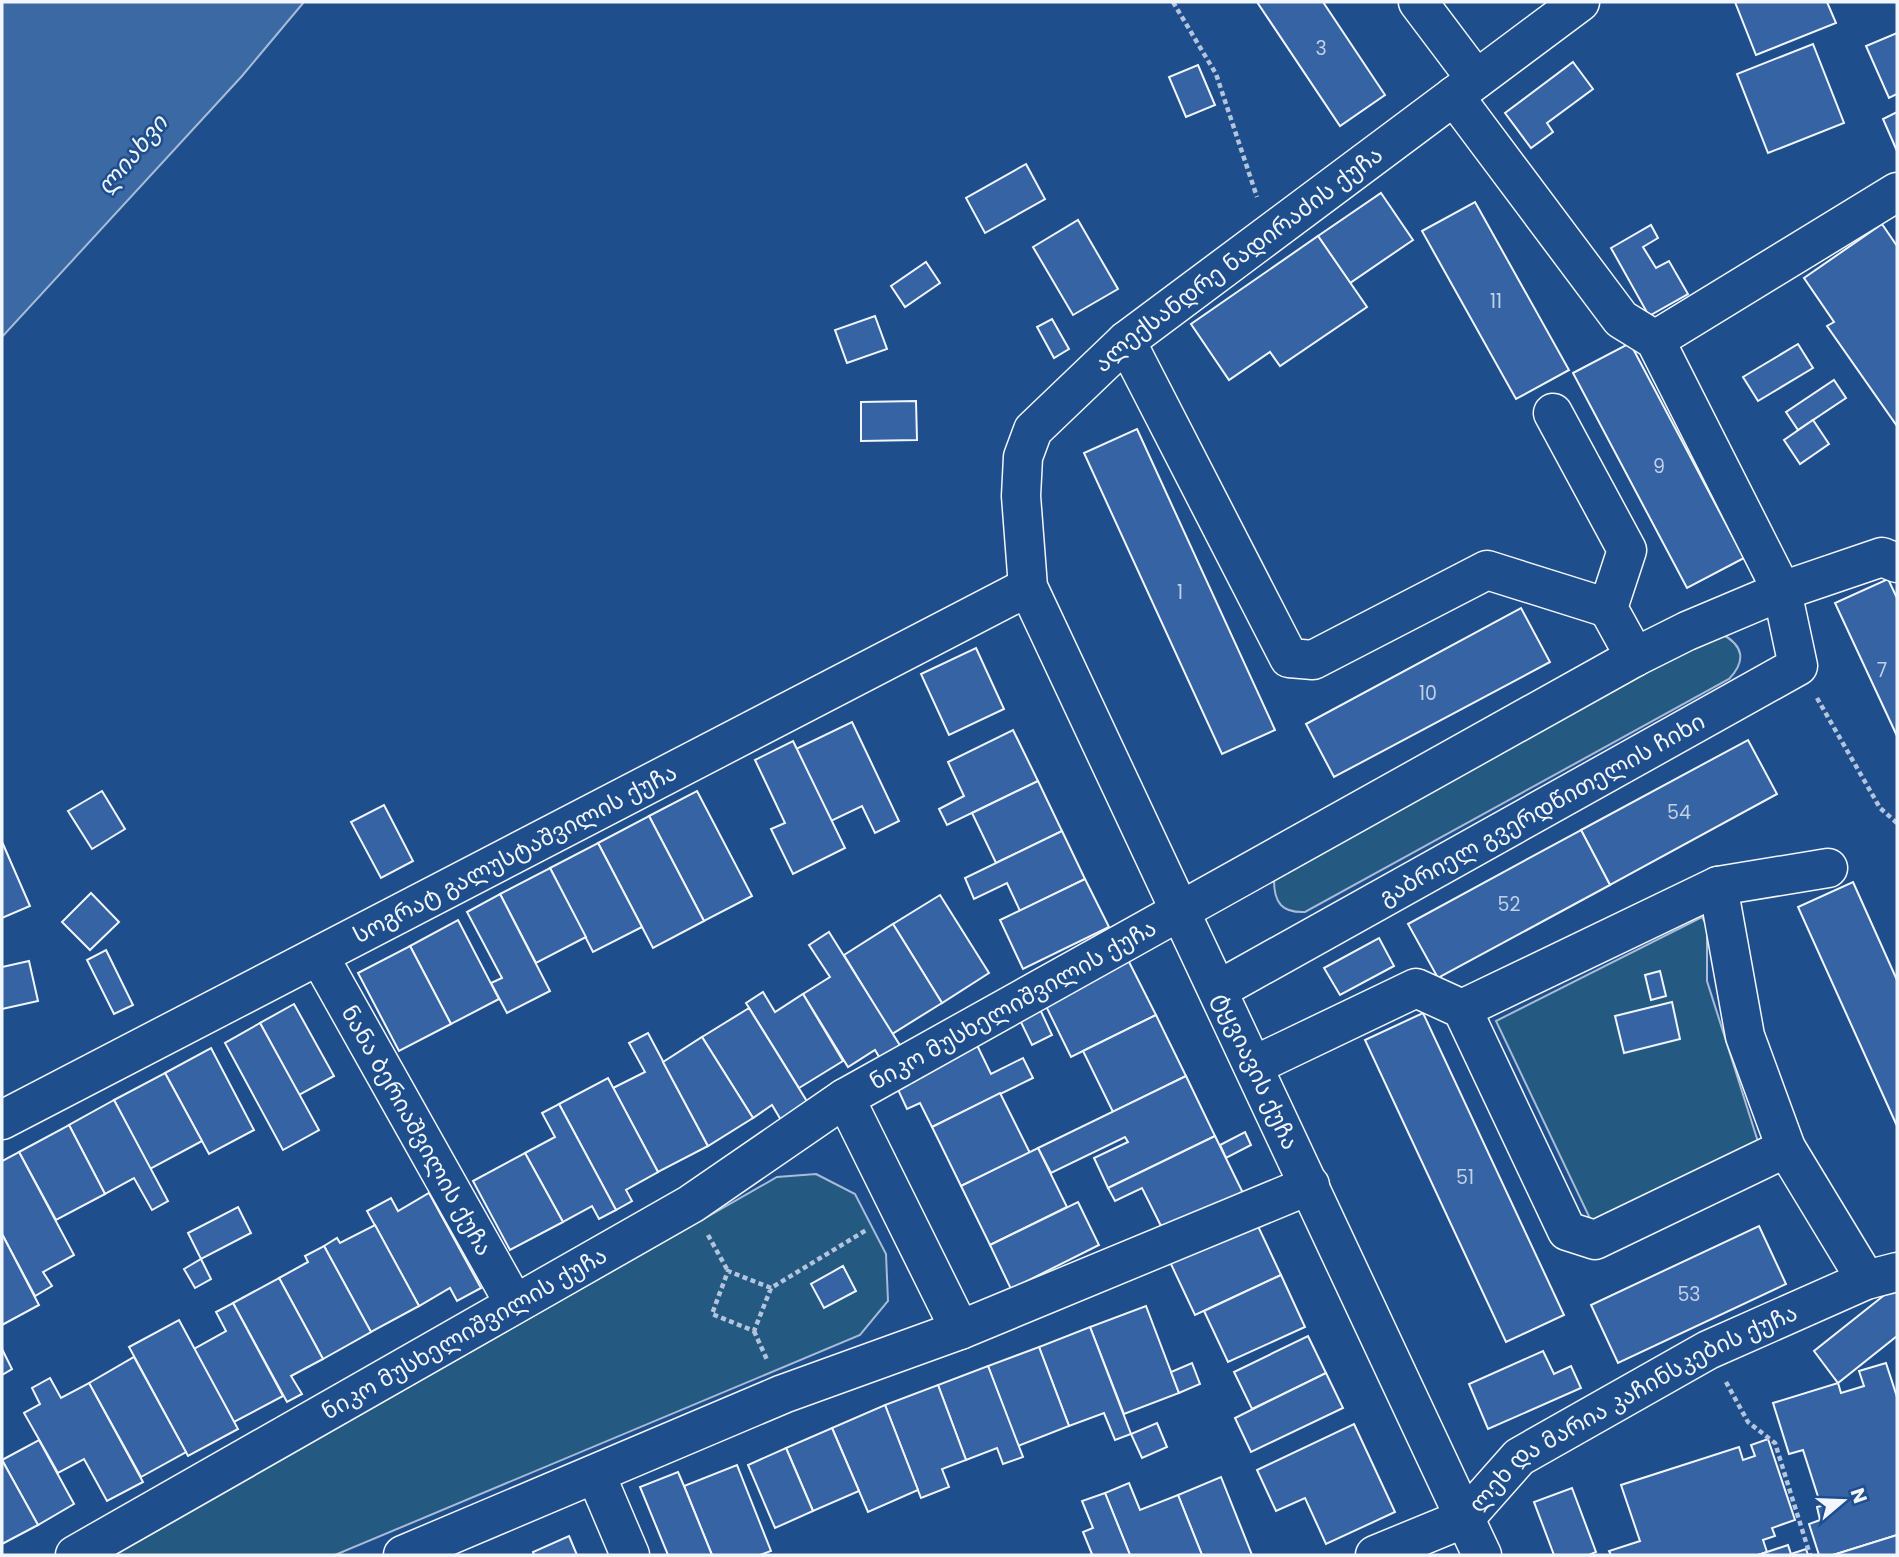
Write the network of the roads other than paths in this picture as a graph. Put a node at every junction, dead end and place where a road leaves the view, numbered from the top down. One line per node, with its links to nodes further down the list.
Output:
1 (1418, 2): 3 (street)
2 (1558, 8): 3 (street, ალექსანდრე ნადირაძის ქუჩა)
3 (1465, 88): 5 (street); 6 (street, ალექსანდრე ნადირაძის ქუჩა)
4 (1897, 192): 5 (street)
5 (1655, 340): 10 (street)
6 (1126, 341): 9 (street, ალექსანდრე ნადირაძის ქუჩა); 11 (street)
7 (1553, 413): 11 (street)
8 (1897, 563): 10 (street)
9 (1028, 587): 15 (street, ტყვიავის ქუჩა); 16 (street, სოგრატ გალუსტაშვილის ქუჩა)
10 (1782, 591): 12 (street); 17 (street, გაბრიელ გვერდწითელის ჩიხი)
11 (1608, 608): 12 (street)
12 (1635, 657): 15 (street)
13 (1828, 868): 14 (street)
14 (1718, 886): 18 (street); 22 (street)
15 (1180, 909): 17 (street, ტყვიავის ქუჩა); 20 (street, ნიკო მუსხელიშვილის ქუჩა)
16 (319, 956): 21 (street, სოგრატ გალუსტაშვილის ქუჩა); 25 (street, ნანა ბერიაშვილის ქუჩა)
17 (1217, 990): 19 (street, ტყვიავის ქუჩა)
18 (1462, 1009): 19 (street); 22 (street)
19 (1254, 1066): 23 (street, ტყვიავის ქუჩა)
20 (845, 1098): 25 (street, ნიკო მუსხელიშვილის ქუჩა); 26 (street, ნიკო მუსხელიშვილის ქუჩა)
21 (2, 1120)
22 (1786, 1148): 24 (street)
23 (1310, 1185): 26 (street); 28 (street, ტყვიავის ქუჩა)
24 (1882, 1276): 28 (street, ლეხ და მარია კაჩინსკების ქუჩა)
25 (514, 1303): 29 (street, ნიკო მუსხელიშვილის ქუჩა)
26 (960, 1330): 27 (street)
27 (596, 1475): 30 (street); 31 (street)
28 (1465, 1518): 32 (street, ლეხ და მარია კაჩინსკების ქუჩა); 33 (street, ტყვიავის ქუჩა)
29 (75, 1555)
30 (403, 1555)
31 (630, 1555)
32 (1375, 1555)
33 (1482, 1555)

